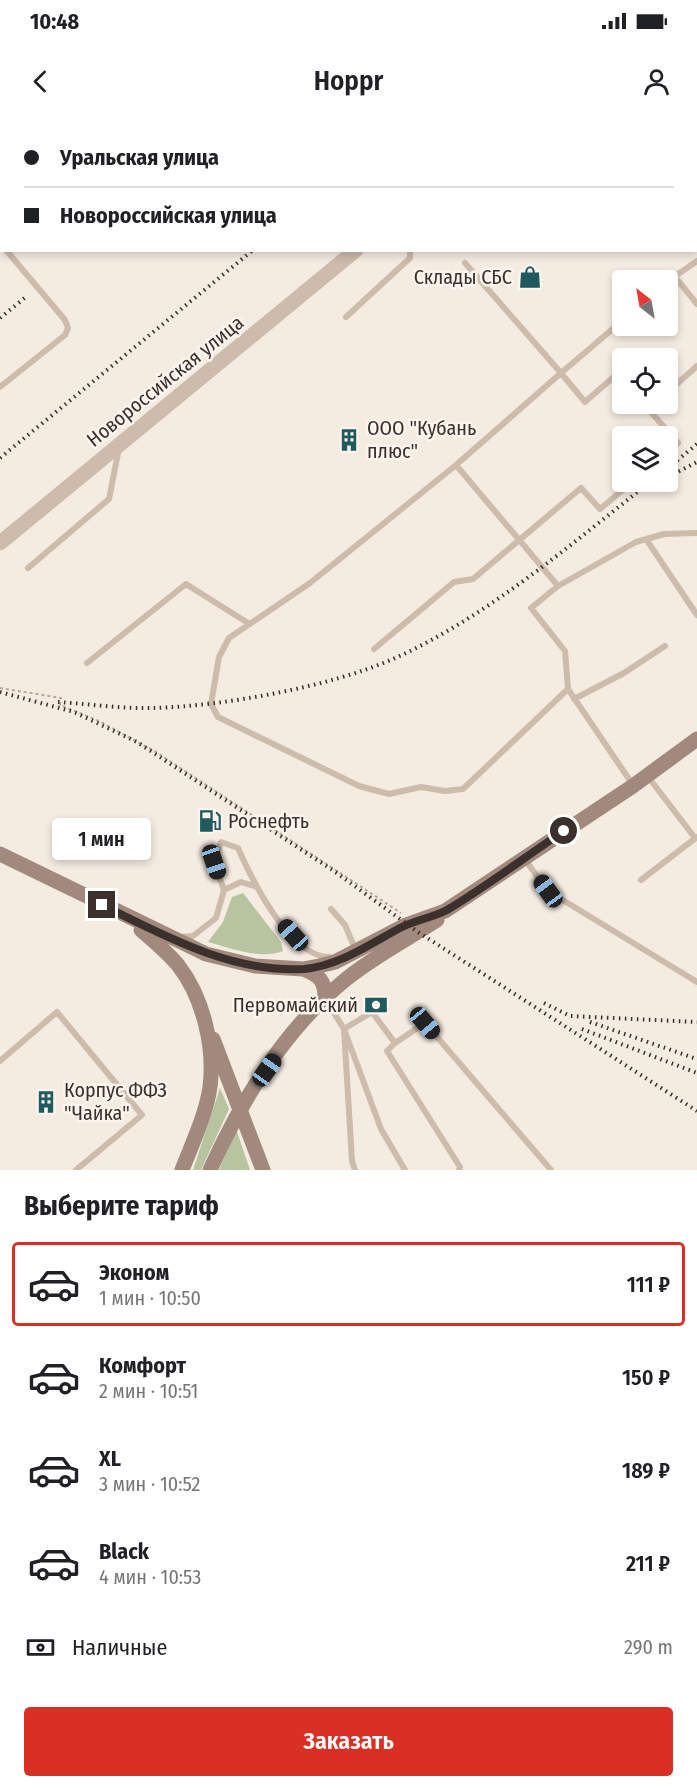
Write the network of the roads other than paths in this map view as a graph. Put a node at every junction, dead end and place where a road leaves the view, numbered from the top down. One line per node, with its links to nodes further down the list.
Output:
1 (8, 252): 15 (lane)
2 (354, 252): 18 (street, Новороссийская улица)
3 (410, 252): 9 (lane)
4 (697, 261): 6 (lane)
5 (465, 263): 12 (lane)
6 (678, 276)
7 (678, 280): 8 (lane)
8 (697, 304)
9 (346, 316)
10 (612, 330): 12 (lane)
11 (697, 366): 14 (lane)
12 (561, 373): 13 (lane); 19 (lane)
13 (612, 378)
14 (678, 383)
15 (0, 387)
16 (653, 414): 17 (lane)
17 (663, 426)
18 (120, 445): 24 (street, Новороссийская улица); 25 (lane)
19 (456, 465): 23 (lane); 28 (lane)
20 (620, 492): 23 (lane)
21 (697, 532): 22 (lane)
22 (646, 538): 26 (lane); 27 (lane)
23 (520, 541): 26 (lane); 30 (lane)
24 (0, 543)
25 (28, 568)
26 (558, 586): 32 (lane)
27 (697, 615)
28 (248, 623): 31 (lane); 32 (lane)
29 (665, 646): 33 (lane)
30 (374, 649)
31 (87, 663)
32 (568, 689): 33 (lane)
33 (574, 699): 36 (lane)
34 (697, 741): 35 (main road); 36 (main road)
35 (649, 778): 37 (lane); 39 (main road)
36 (633, 786): 39 (main road)
37 (696, 838): 40 (lane)
38 (0, 854): 44 (main road)
39 (525, 860): 45 (main road); 45 (main road); 49 (lane)
40 (641, 880)
41 (254, 886): 42 (lane); 42 (lane); 47 (lane)
42 (224, 890): 46 (lane)
43 (331, 909): 47 (lane)
44 (122, 915): 46 (main road); 51 (main road)
45 (416, 927): 47 (main road); 50 (main road)
46 (170, 938): 48 (main road)
47 (356, 952): 48 (main road)
48 (303, 969): 50 (main road)
49 (697, 982)
50 (325, 998): 52 (lane); 55 (main road)
51 (204, 1017): 55 (main road); 58 (main road)
52 (344, 1029): 53 (lane); 61 (lane); 62 (lane)
53 (395, 1043): 56 (lane); 63 (lane)
54 (0, 1061): 57 (lane)
55 (241, 1107): 59 (main road); 60 (main road)
56 (462, 1169)
57 (76, 1170)
58 (182, 1170)
59 (210, 1170)
60 (263, 1170)
61 (355, 1170)
62 (405, 1170)
63 (551, 1170)

